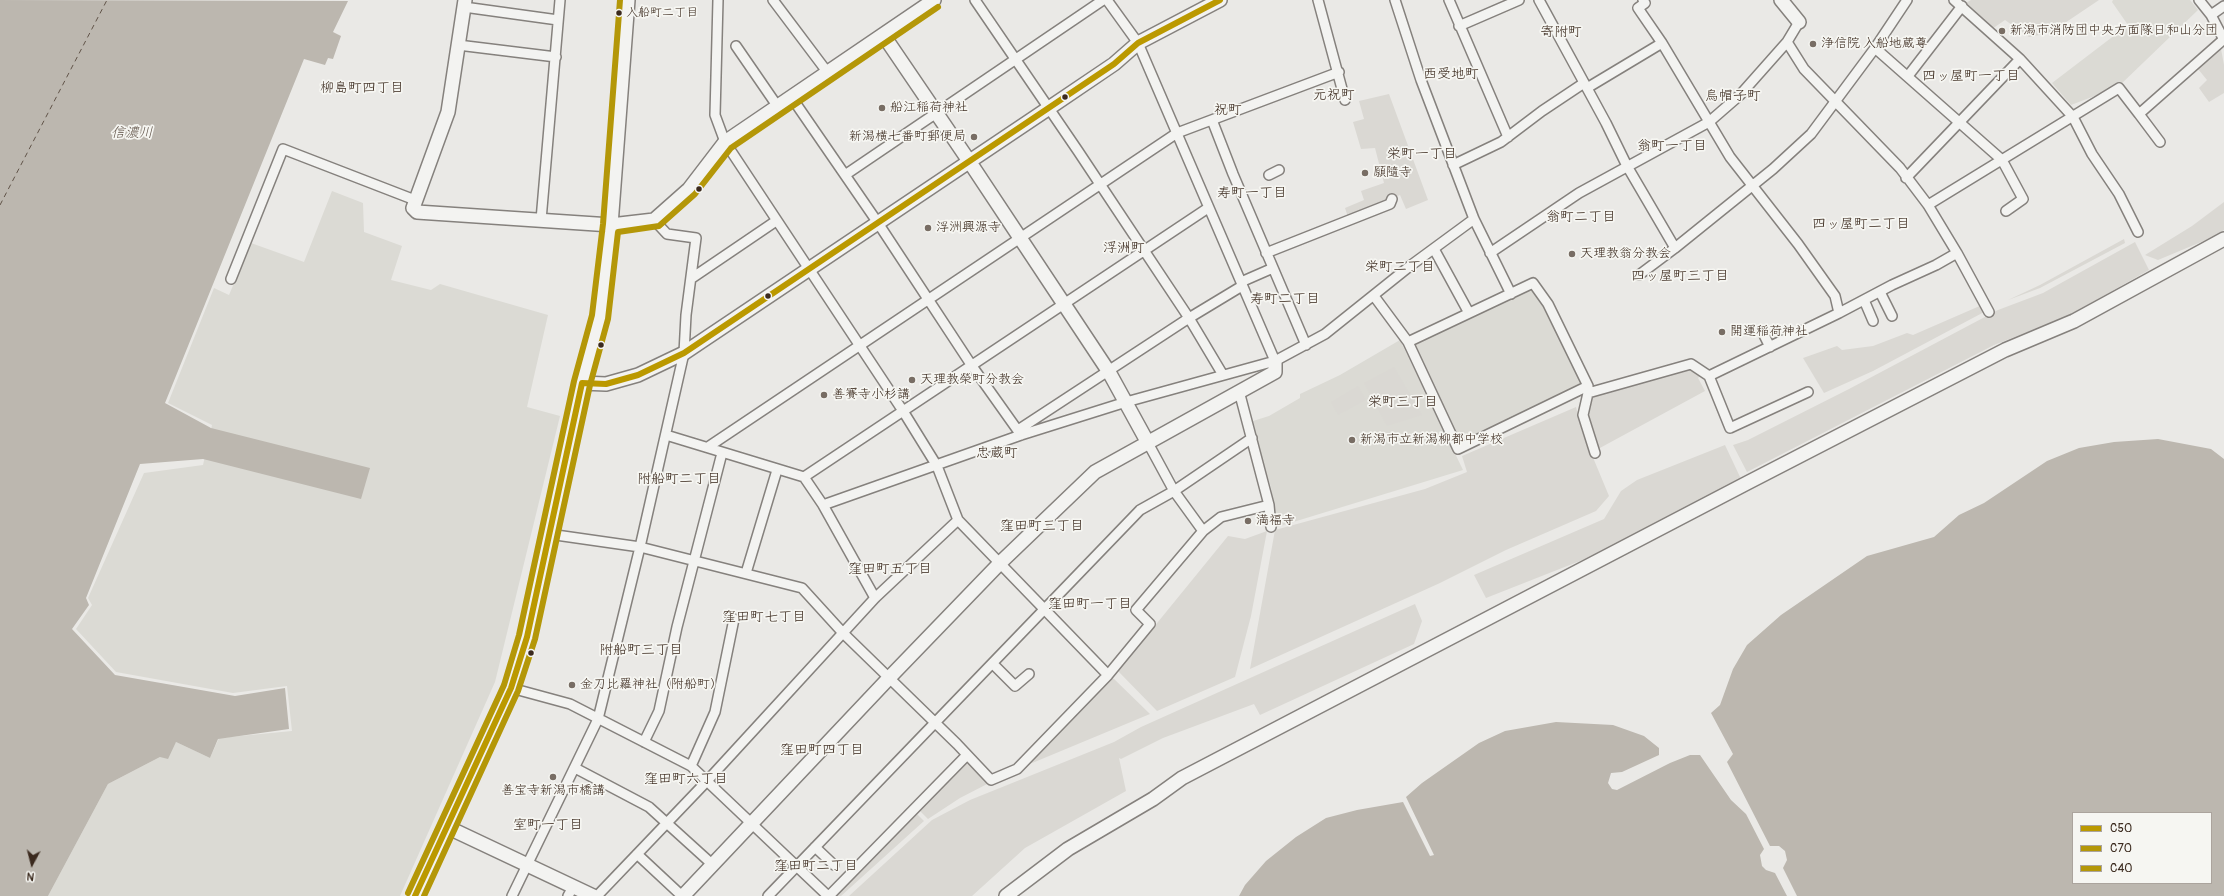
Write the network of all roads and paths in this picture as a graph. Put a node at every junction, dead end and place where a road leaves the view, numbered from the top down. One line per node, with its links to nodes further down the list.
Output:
1 (560, 0): 23 (street)
2 (628, 0): 76 (street)
3 (718, 0): 54 (street)
4 (773, 0): 38 (street)
5 (934, 0): 26 (street)
6 (975, 0): 36 (street)
7 (1102, 0): 36 (street)
8 (1107, 0): 29 (street)
9 (1220, 0): 29 (street)
10 (1318, 0): 37 (street)
11 (1395, 0): 58 (street)
12 (1449, 0): 25 (street)
13 (1519, 0): 25 (street)
14 (1539, 0): 40 (street)
15 (1781, 0): 24 (street)
16 (1907, 0): 33 (street)
17 (2199, 0): 22 (street)
18 (1645, 1): 30 (street)
19 (465, 3): 23 (street); 31 (street)
20 (1960, 3): 35 (street); 39 (street)
21 (2224, 6): 22 (street)
22 (2211, 15): 27 (street)
23 (558, 20): 34 (street)
24 (1799, 22): 28 (street)
25 (1459, 26): 53 (street)
26 (884, 36): 38 (street); 46 (street)
27 (2224, 39): 47 (street)
28 (1787, 42): 43 (street); 50 (street)
29 (1138, 43): 45 (street); 52 (street)
30 (1662, 43): 40 (street); 50 (street)
31 (458, 45): 34 (street); 67 (street)
32 (736, 46): 44 (street)
33 (1876, 48): 39 (street); 43 (street)
34 (556, 57): 72 (street)
35 (2020, 59): 48 (street); 51 (street)
36 (1016, 60): 45 (street); 46 (street)
37 (1339, 72): 42 (street); 49 (street)
38 (828, 73): 41 (street)
39 (1908, 76): 51 (street)
40 (1585, 85): 53 (street); 59 (street)
41 (792, 98): 44 (street); 61 (street)
42 (1345, 100)
43 (1836, 100): 63 (street); 65 (street)
44 (778, 107): 54 (street)
45 (1049, 108): 57 (street); 64 (street)
46 (936, 113): 57 (street); 61 (street)
47 (2139, 114): 48 (street); 55 (street)
48 (2073, 116): 56 (street); 77 (street)
49 (1212, 120): 52 (street); 83 (street)
50 (1709, 122): 59 (street); 65 (street)
51 (1960, 124): 56 (street); 63 (street)
52 (1176, 133): 64 (street); 69 (street)
53 (1508, 137): 58 (street)
54 (725, 142): 73 (street); 74 (street)
55 (2160, 142)
56 (2002, 160): 68 (street); 70 (street)
57 (970, 161): 75 (street); 78 (street)
58 (1453, 164): 71 (street)
59 (1627, 166): 80 (street); 84 (street)
60 (1279, 170): 62 (street)
61 (845, 175): 75 (street)
62 (1269, 175)
63 (1906, 178): 68 (street)
64 (1100, 184): 78 (street); 82 (street)
65 (1752, 185): 80 (street); 100 (street)
66 (1392, 199): 83 (street)
67 (415, 200): 72 (street); 90 (street)
68 (1928, 205): 85 (street)
69 (1208, 208): 82 (street); 91 (street)
70 (2006, 211)
71 (1474, 219): 81 (street); 84 (street)
72 (541, 220): 76 (street)
73 (654, 220): 76 (street); 89 (street)
74 (776, 221): 87 (street); 89 (street)
75 (878, 223): 87 (street); 95 (street)
76 (611, 225): 115 (street)
77 (2138, 232)
78 (1019, 238): 95 (street); 97 (street)
79 (2224, 239): 175 (street)
80 (1675, 248): 88 (street)
81 (1434, 249): 94 (street); 99 (street)
82 (1144, 251): 97 (street); 102 (street)
83 (1266, 253): 86 (street)
84 (1490, 253): 93 (street)
85 (1957, 253): 92 (street); 98 (street)
86 (1273, 268): 91 (street); 107 (street)
87 (808, 269): 106 (street); 109 (street)
88 (1639, 275)
89 (692, 278): 109 (street)
90 (231, 279)
91 (1242, 284): 102 (street); 110 (street)
92 (1880, 292): 96 (street); 101 (street)
93 (1511, 294): 99 (street); 116 (street)
94 (1374, 296): 105 (street); 107 (street)
95 (928, 299): 106 (street); 111 (street)
96 (1864, 300): 100 (street); 103 (street)
97 (1064, 304): 111 (street); 112 (street)
98 (1989, 312)
99 (1469, 313): 105 (street)
100 (1840, 313): 108 (street)
101 (1892, 316)
102 (1189, 318): 112 (street); 113 (street)
103 (1873, 321)
104 (1762, 331): 108 (street)
105 (1408, 342): 116 (street)
106 (859, 344): 120 (street); 125 (street)
107 (1306, 345): 110 (street)
108 (1770, 347): 114 (street)
109 (684, 353): 115 (street); 122 (street)
110 (1275, 361): 113 (street); 117 (street)
111 (972, 366): 120 (street); 121 (street)
112 (1109, 372): 119 (street); 121 (street)
113 (1223, 375): 119 (street)
114 (1709, 376): 116 (street); 118 (street)
115 (582, 382): 137 (street)
116 (1588, 390): 127 (street)
117 (1239, 391): 123 (street); 124 (street)
118 (1808, 392)
119 (1126, 402): 121 (street); 124 (street)
120 (903, 411): 128 (street); 130 (street)
121 (1020, 433): 128 (street)
122 (666, 435): 125 (street); 138 (street)
123 (1252, 438): 131 (street); 133 (street)
124 (1148, 443): 131 (street); 140 (street)
125 (708, 447): 126 (street)
126 (722, 453): 129 (street); 139 (street)
127 (1595, 453)
128 (937, 466): 132 (street); 134 (street)
129 (777, 470): 130 (street); 141 (street)
130 (804, 477): 132 (street)
131 (1174, 491): 136 (street); 143 (street)
132 (823, 505): 142 (street)
133 (1269, 505): 135 (street); 136 (street)
134 (958, 520): 140 (street); 142 (street)
135 (1271, 527)
136 (1203, 532): 148 (street)
137 (549, 534): 138 (street); 150 (street)
138 (640, 547): 139 (street); 151 (street)
139 (694, 561): 141 (street); 153 (street)
140 (1000, 564): 143 (street); 149 (street)
141 (746, 573): 145 (street)
142 (875, 598): 145 (street)
143 (1044, 611): 146 (street); 148 (street)
144 (734, 619): 155 (street)
145 (843, 633): 149 (street); 157 (street)
146 (993, 664): 147 (street); 152 (street)
147 (1029, 674)
148 (1108, 674): 154 (street)
149 (889, 678): 152 (street); 159 (street)
150 (511, 688): 151 (street); 160 (street)
151 (598, 719): 153 (street); 156 (street)
152 (935, 723): 154 (street); 161 (street)
153 (644, 742): 155 (street)
154 (967, 755): 174 (street)
155 (691, 766): 157 (street)
156 (575, 768): 158 (street); 163 (street)
157 (707, 781): 158 (street); 159 (street)
158 (666, 823): 162 (street); 164 (street)
159 (750, 824): 164 (street); 166 (street)
160 (447, 827): 163 (street); 168 (street)
161 (815, 847): 165 (street); 166 (street)
162 (637, 854): 171 (street); 172 (street)
163 (529, 865): 167 (street); 169 (street)
164 (713, 865): 172 (street)
165 (834, 865)
166 (797, 866): 173 (street); 174 (street)
167 (570, 891): 170 (street)
168 (415, 896)
169 (512, 896)
170 (593, 896)
171 (597, 896)
172 (683, 896)
173 (768, 896)
174 (828, 896)
175 (1006, 896)

